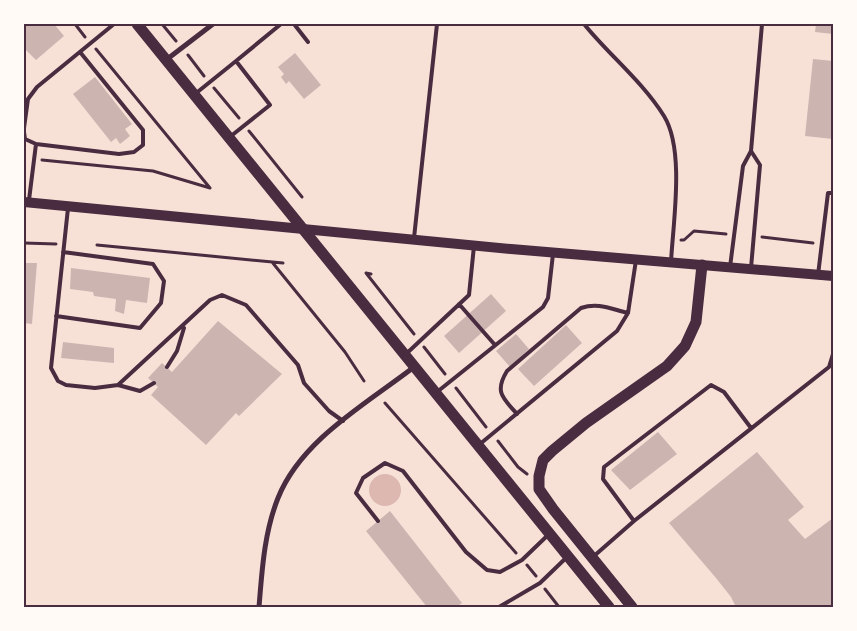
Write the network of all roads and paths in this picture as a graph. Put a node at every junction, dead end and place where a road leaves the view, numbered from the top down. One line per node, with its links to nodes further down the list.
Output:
1 (114, 24): 12 (lane)
2 (137, 24): 14 (main road)
3 (162, 24): 11 (path)
4 (213, 24): 11 (street)
5 (281, 24): 15 (lane)
6 (294, 24): 10 (lane)
7 (437, 24): 30 (lane)
8 (584, 24): 40 (lane)
9 (762, 24): 23 (lane)
10 (308, 42)
11 (182, 48): 14 (street); 16 (path)
12 (80, 52): 19 (lane); 22 (lane)
13 (101, 55): 24 (path)
14 (166, 60): 17 (main road)
15 (236, 61): 16 (lane); 18 (lane)
16 (210, 82): 17 (lane); 18 (path)
17 (194, 95): 21 (main road)
18 (244, 125): 21 (lane); 26 (path)
19 (24, 128)
20 (24, 132): 22 (lane)
21 (229, 138): 29 (main road)
22 (36, 144): 24 (lane)
23 (751, 151): 42 (lane); 43 (lane)
24 (34, 160): 27 (lane)
25 (833, 193): 45 (lane)
26 (302, 197)
27 (26, 202): 28 (main road)
28 (68, 208): 29 (main road); 32 (lane)
29 (304, 229): 30 (main road); 54 (main road)
30 (413, 240): 34 (main road)
31 (24, 243): 32 (path)
32 (64, 244): 35 (lane)
33 (87, 244): 38 (path)
34 (474, 246): 36 (main road); 47 (lane)
35 (63, 252): 49 (lane); 49 (lane)
36 (553, 253): 37 (main road); 52 (lane)
37 (636, 260): 40 (main road); 48 (lane)
38 (272, 262): 39 (path); 57 (path)
39 (283, 262)
40 (670, 262): 41 (main road)
41 (702, 265): 42 (main road); 73 (main road)
42 (730, 267): 43 (main road)
43 (751, 269): 45 (main road)
44 (370, 274): 51 (path)
45 (818, 274): 46 (main road)
46 (833, 276)
47 (459, 304): 51 (lane); 52 (lane)
48 (628, 313): 63 (lane); 63 (lane)
49 (56, 316): 60 (lane)
50 (185, 326): 55 (lane); 60 (lane); 64 (lane)
51 (420, 341): 54 (lane); 58 (path)
52 (495, 345): 58 (lane)
53 (833, 354): 65 (lane)
54 (405, 356): 56 (main road)
55 (167, 367)
56 (414, 367): 61 (main road); 64 (street)
57 (364, 381)
58 (451, 381): 61 (lane); 66 (path)
59 (154, 383): 60 (lane)
60 (118, 385)
61 (436, 393): 67 (main road)
62 (384, 403): 74 (path)
63 (517, 414): 66 (lane)
64 (343, 421): 77 (street)
65 (751, 428): 70 (lane); 70 (lane)
66 (492, 434): 67 (lane); 68 (path)
67 (478, 446): 71 (main road)
68 (518, 467)
69 (378, 521): 74 (lane)
70 (634, 521): 73 (lane)
71 (549, 534): 72 (main road); 74 (lane)
72 (568, 556): 75 (lane); 76 (main road)
73 (592, 558): 80 (main road)
74 (522, 560): 75 (path)
75 (540, 583): 78 (lane); 79 (path)
76 (607, 606)
77 (259, 607)
78 (499, 607)
79 (559, 607)
80 (632, 607)

